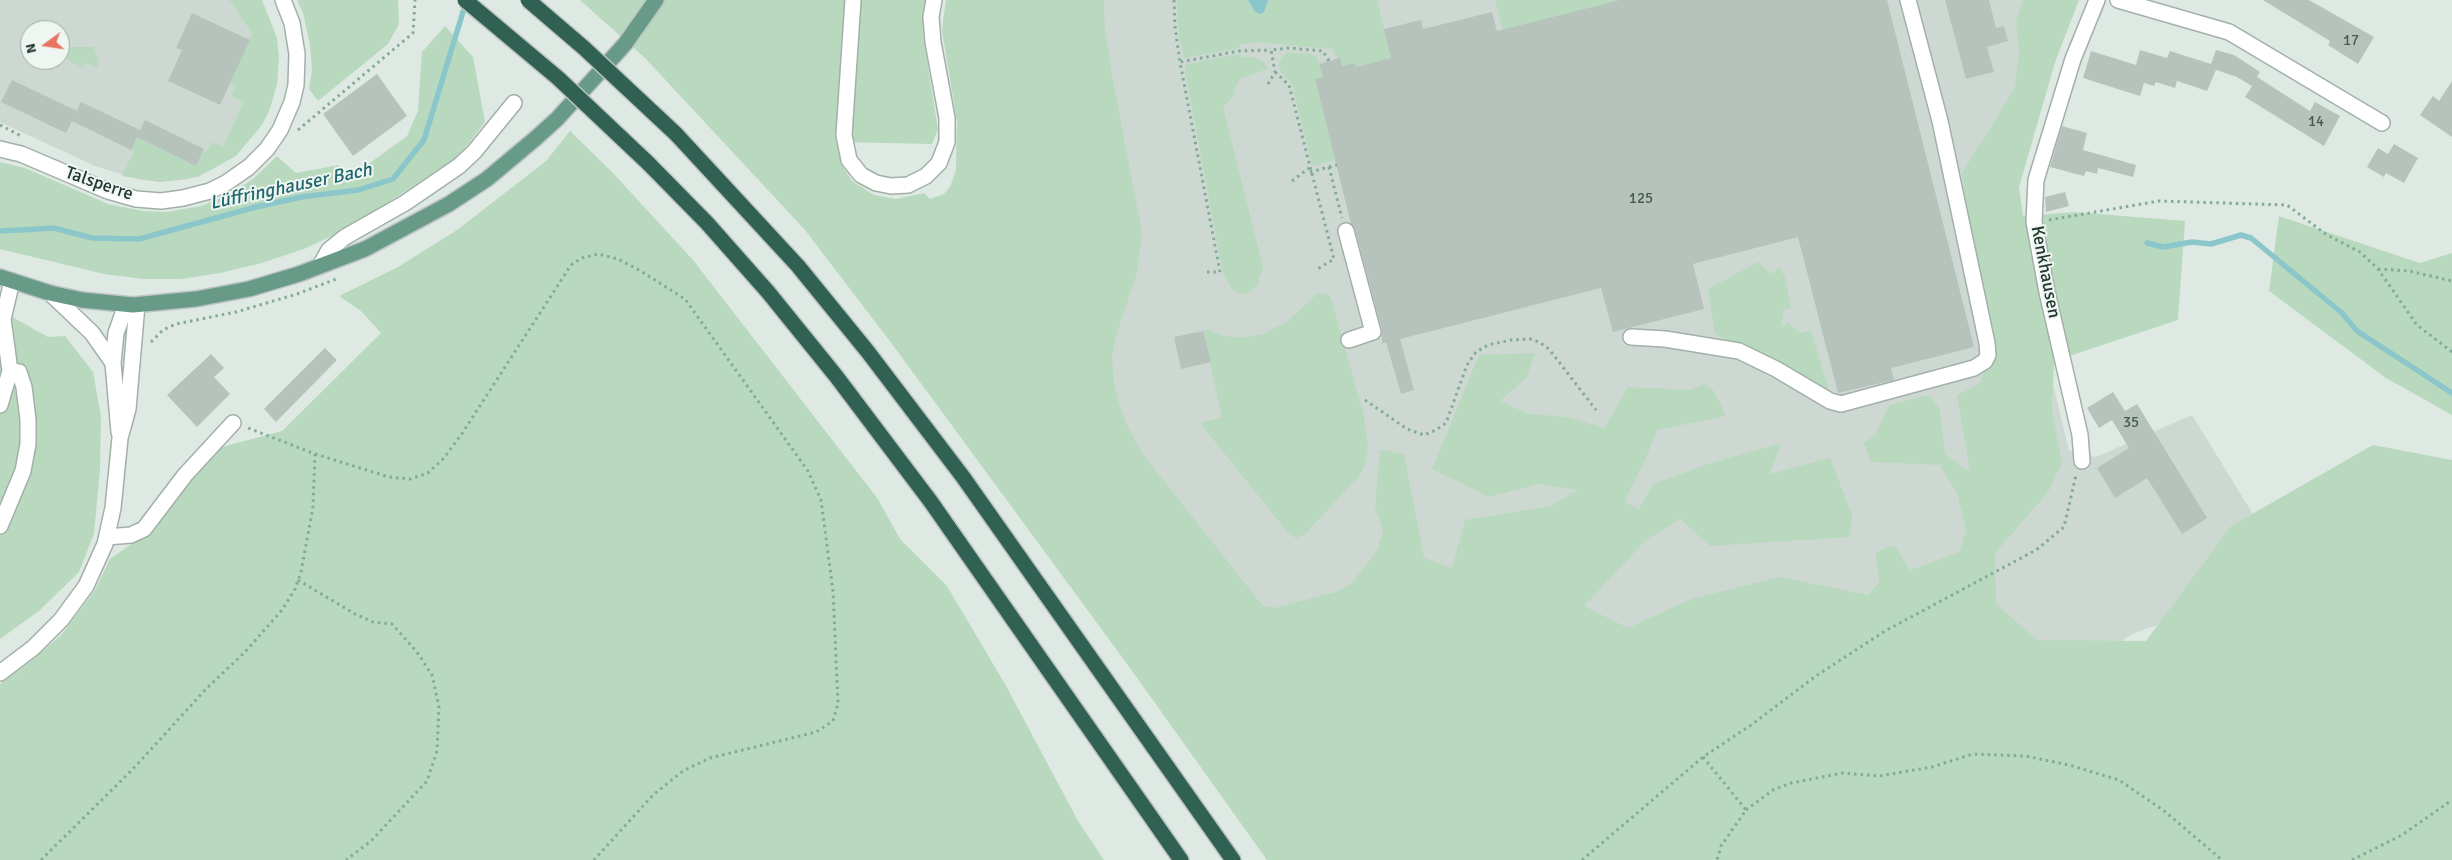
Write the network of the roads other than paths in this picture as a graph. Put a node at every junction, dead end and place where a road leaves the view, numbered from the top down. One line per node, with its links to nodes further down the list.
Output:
1 (283, 0): 12 (street, Talsperre)
2 (465, 0): 29 (highway, bridge)
3 (528, 0): 30 (highway, bridge)
4 (656, 0): 14 (main road)
5 (853, 0): 6 (street)
6 (934, 0)
7 (1908, 0): 18 (street)
8 (2097, 0): 25 (street, Kenkhausen)
9 (2118, 0): 11 (street)
10 (514, 103): 14 (street)
11 (2382, 123)
12 (0, 149)
13 (1344, 226): 19 (street)
14 (320, 266): 17 (main road)
15 (6, 279): 16 (main road); 21 (street)
16 (50, 293): 17 (main road); 20 (street)
17 (132, 305): 20 (street); 24 (street)
18 (1631, 337)
19 (1349, 340)
20 (113, 363): 24 (street)
21 (10, 371): 22 (street); 26 (street)
22 (0, 405)
23 (233, 423): 27 (street)
24 (120, 438): 27 (street)
25 (2082, 461)
26 (0, 526)
27 (107, 537): 28 (street)
28 (0, 673)
29 (1181, 860)
30 (1233, 860)

